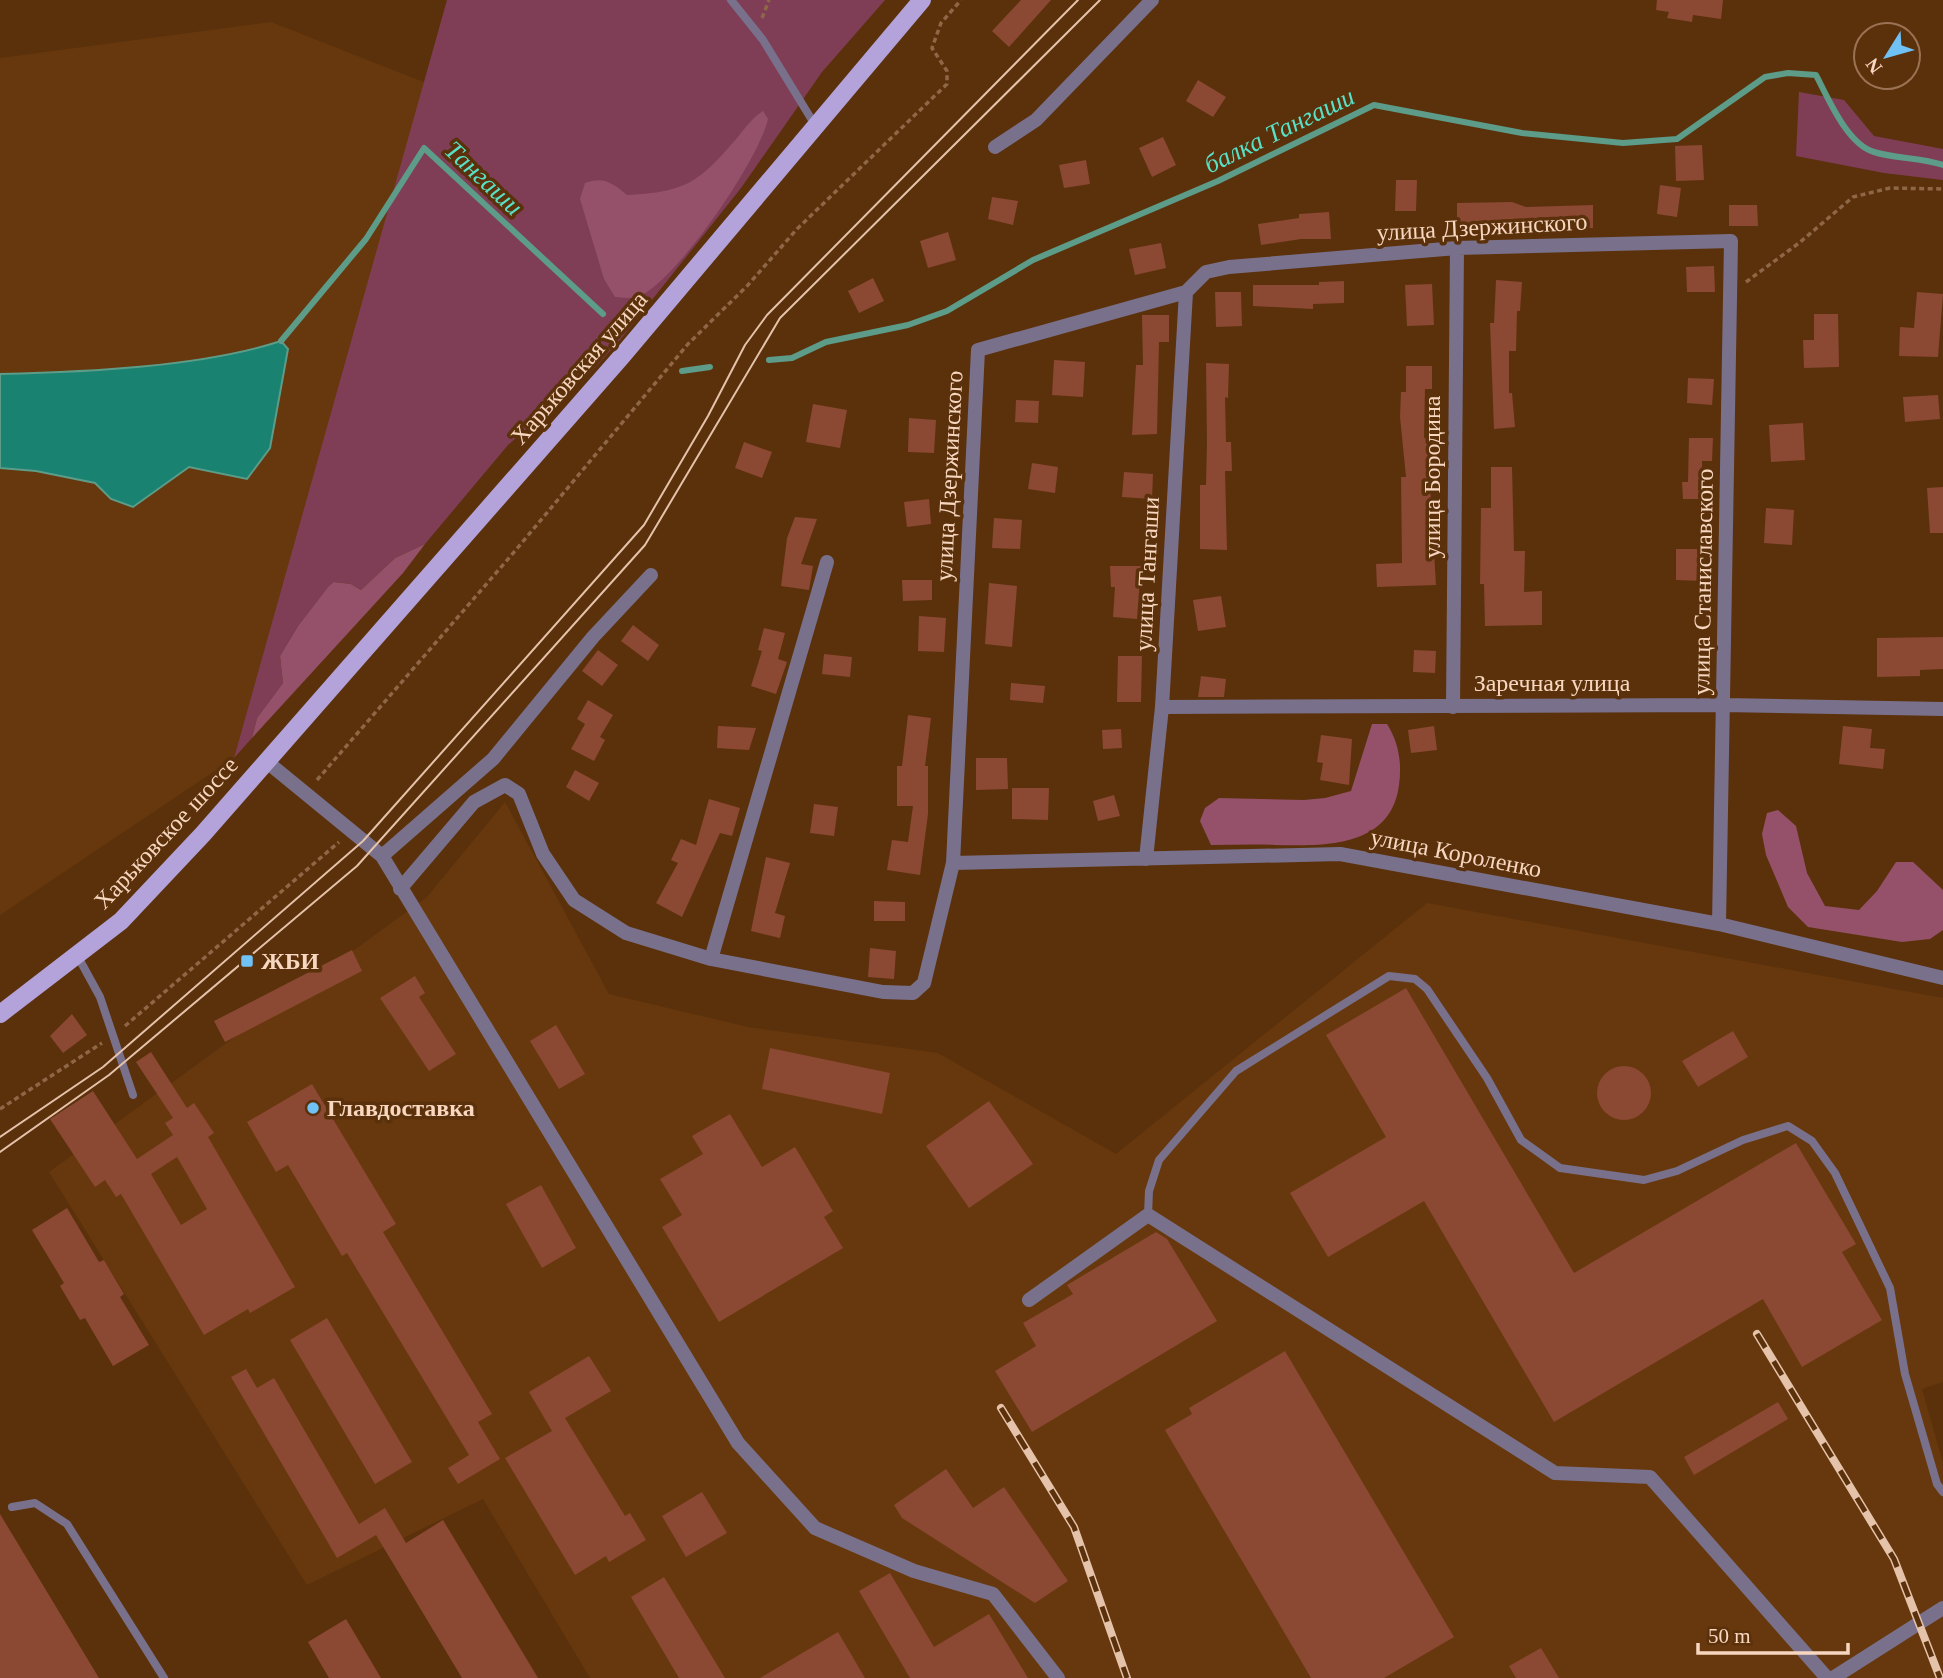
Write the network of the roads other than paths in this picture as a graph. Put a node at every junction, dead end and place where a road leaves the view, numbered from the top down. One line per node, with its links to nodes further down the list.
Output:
1 (731, 0): 4 (lane)
2 (922, 0): 4 (main road, Харьковская улица)
3 (1152, 0): 5 (street)
4 (815, 125): 15 (main road, Харьковская улица)
5 (995, 147)
6 (1731, 240): 7 (street, улица Дзержинского); 11 (street, улица Станиславского)
7 (1457, 248): 8 (street, улица Дзержинского); 13 (street, улица Бородина)
8 (1186, 292): 12 (street, улица Тангаши); 18 (street, улица Дзержинского)
9 (827, 562): 22 (street)
10 (651, 575): 16 (street)
11 (1724, 705): 13 (street, Заречная улица); 14 (street, Заречная улица); 20 (street, улица Станиславского)
12 (1162, 707): 13 (street, Заречная улица); 17 (street, улица Тангаши)
13 (1453, 707)
14 (1943, 709)
15 (266, 761): 16 (street); 21 (main road, Харьковское шоссе)
16 (382, 856): 19 (street)
17 (1146, 859): 18 (street, улица Короленко); 20 (street, улица Короленко)
18 (953, 863): 22 (street, улица Дзержинского)
19 (400, 889): 22 (street, улица Дзержинского); 33 (street)
20 (1719, 924): 23 (street, улица Короленко)
21 (77, 955): 24 (main road, Харьковское шоссе); 25 (lane)
22 (711, 960)
23 (1943, 978)
24 (0, 1014)
25 (133, 1095)
26 (1148, 1215): 27 (street); 28 (lane); 34 (street)
27 (1028, 1300)
28 (1943, 1492)
29 (12, 1507): 32 (lane)
30 (1943, 1608): 31 (street)
31 (1857, 1672): 35 (street)
32 (164, 1678)
33 (1058, 1678)
34 (1827, 1678)
35 (1833, 1678)

